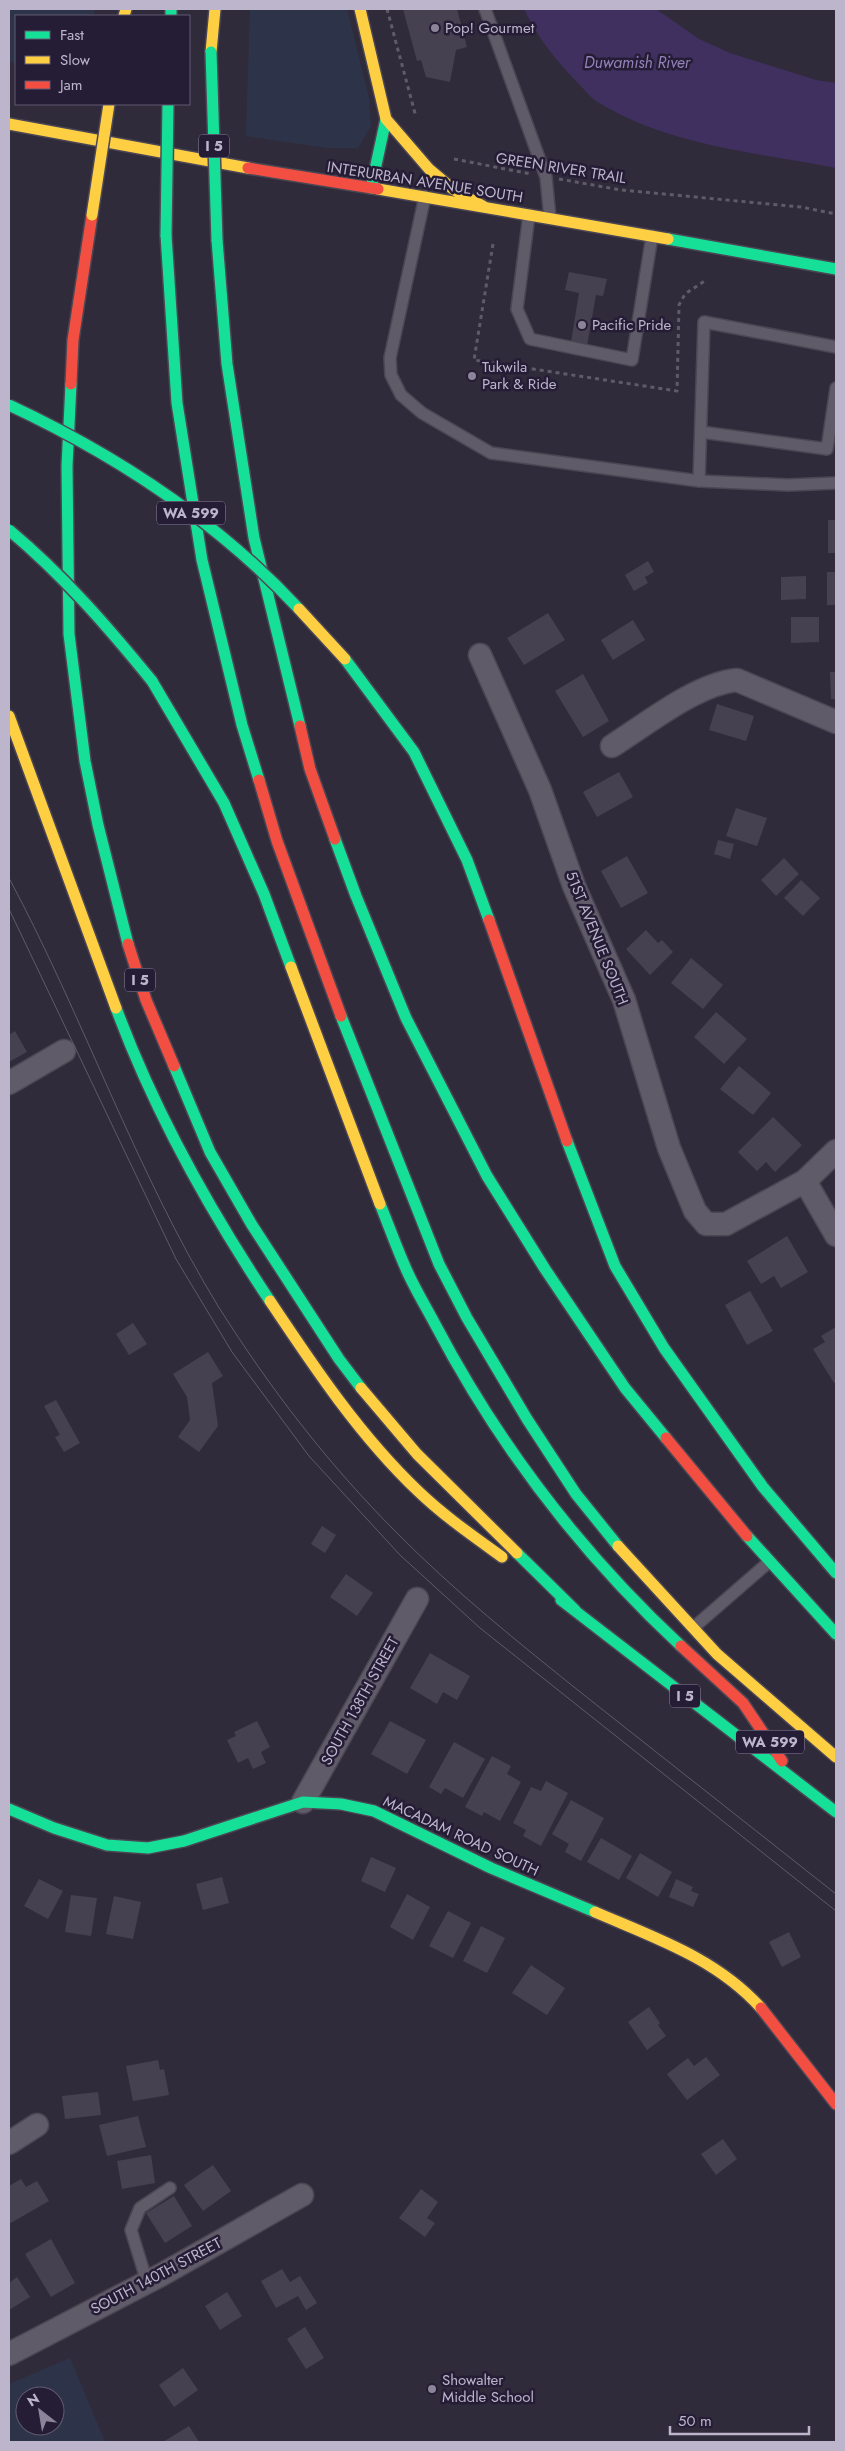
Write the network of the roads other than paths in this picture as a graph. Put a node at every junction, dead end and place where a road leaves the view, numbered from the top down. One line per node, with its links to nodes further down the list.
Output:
1 (214, 9): 31 (main road, I 5, bridge)
2 (360, 9): 6 (main road)
3 (485, 9): 12 (lane)
4 (109, 105): 34 (main road, I 5, bridge)
5 (168, 105): 35 (main road, bridge)
6 (386, 119): 8 (main road); 10 (main road)
7 (9, 124): 8 (main road, INTERURBAN AVENUE SOUTH)
8 (371, 188): 9 (main road, INTERURBAN AVENUE SOUTH)
9 (425, 196): 10 (main road, INTERURBAN AVENUE SOUTH); 19 (lane)
10 (482, 206): 11 (main road, INTERURBAN AVENUE SOUTH)
11 (529, 214): 12 (main road, INTERURBAN AVENUE SOUTH); 13 (lane)
12 (550, 218): 13 (main road, INTERURBAN AVENUE SOUTH)
13 (652, 236): 14 (main road, INTERURBAN AVENUE SOUTH)
14 (836, 269)
15 (836, 346): 18 (lane)
16 (836, 388): 18 (lane)
17 (9, 405): 32 (main road, WA 599, bridge)
18 (701, 432): 19 (lane)
19 (699, 482): 20 (lane)
20 (836, 483)
21 (9, 530): 38 (main road, WA 599, bridge)
22 (480, 655): 29 (street, 51ST AVENUE SOUTH)
23 (9, 716): 34 (main road)
24 (836, 722): 25 (street)
25 (612, 746)
26 (64, 1051): 27 (street)
27 (9, 1083)
28 (836, 1151): 29 (street)
29 (805, 1180): 30 (street)
30 (836, 1235)
31 (769, 1562): 35 (lane); 36 (main road, I 5)
32 (836, 1573)
33 (417, 1599): 39 (street, SOUTH 138TH STREET)
34 (575, 1610): 38 (main road, I 5)
35 (693, 1628): 37 (main road)
36 (836, 1634)
37 (836, 1757)
38 (796, 1780): 41 (main road, I 5)
39 (303, 1802): 40 (main road, MACADAM ROAD SOUTH); 42 (main road, MACADAM ROAD SOUTH)
40 (9, 1809)
41 (836, 1812)
42 (836, 2104)
43 (37, 2126): 44 (street)
44 (9, 2143)
45 (170, 2188): 47 (lane)
46 (302, 2196): 47 (street, SOUTH 140TH STREET)
47 (147, 2282): 48 (street, SOUTH 140TH STREET)
48 (9, 2354)

